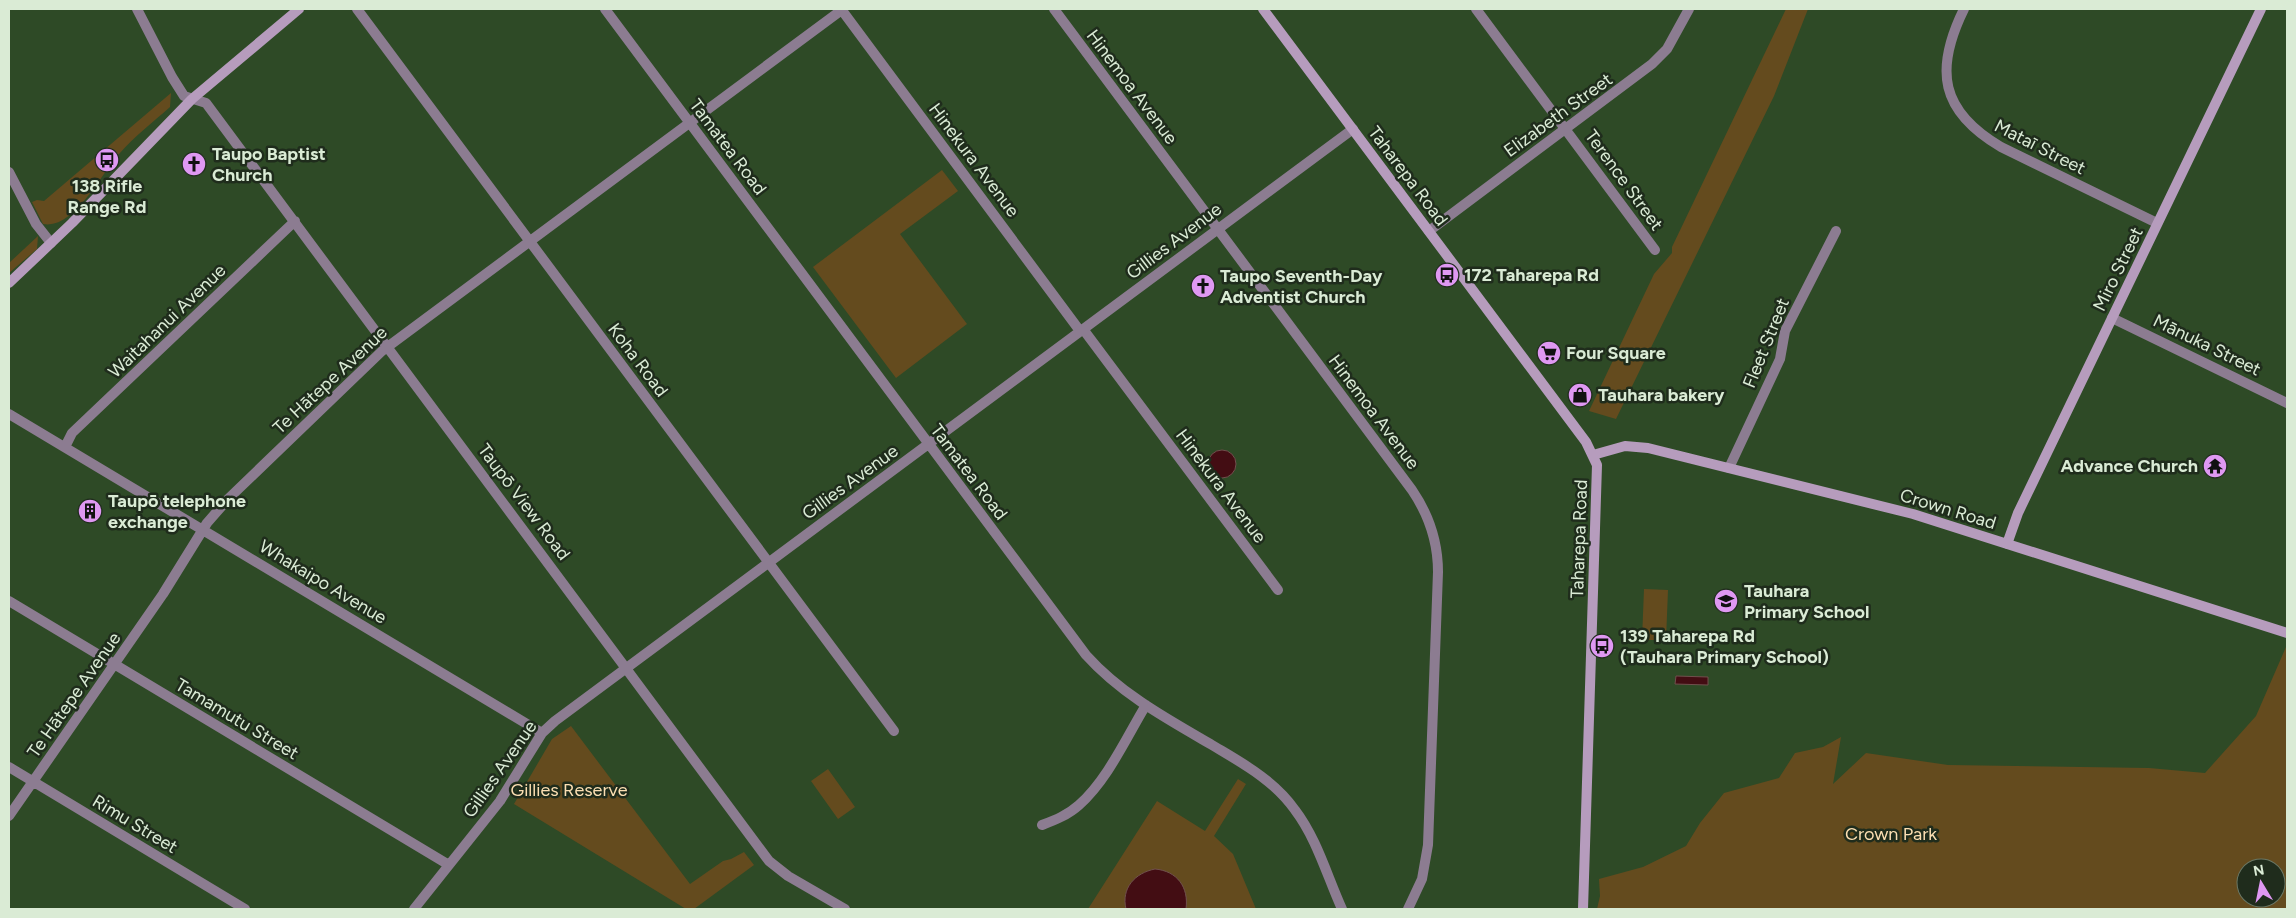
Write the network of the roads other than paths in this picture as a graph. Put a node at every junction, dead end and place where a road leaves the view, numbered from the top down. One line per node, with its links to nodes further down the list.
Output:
1 (137, 9): 12 (street, Taupō View Road)
2 (299, 9): 12 (street)
3 (357, 9): 22 (street, Koha Road)
4 (604, 9): 13 (street, Tamatea Road)
5 (842, 9): 13 (street, Te Hātepe Avenue); 27 (street, Hinekura Avenue)
6 (1054, 9): 19 (street, Hinemoa Avenue)
7 (1263, 9): 14 (street, Taharepa Road)
8 (1476, 9): 15 (street, Terence Street)
9 (1689, 9): 15 (street, Elizabeth Street)
10 (1964, 9): 18 (street, Mataī Street)
11 (2261, 9): 18 (street, Miro Street)
12 (192, 99): 17 (street, Taupō View Road); 23 (street)
13 (690, 123): 22 (street, Te Hātepe Avenue); 31 (street, Tamatea Road)
14 (1352, 129): 19 (street, Gillies Avenue); 20 (street, Taharepa Road)
15 (1566, 129): 20 (street, Elizabeth Street); 24 (street, Terence Street)
16 (9, 172): 23 (street)
17 (295, 221): 28 (street, Taupō View Road); 32 (street, Waitahanui Avenue)
18 (2158, 223): 26 (street, Miro Street)
19 (1217, 229): 27 (street, Gillies Avenue); 55 (street, Hinemoa Avenue)
20 (1429, 231): 33 (street, Taharepa Road)
21 (1836, 231): 34 (street, Fleet Street)
22 (530, 242): 28 (street, Te Hātepe Avenue); 37 (street, Koha Road)
23 (51, 243): 25 (street)
24 (1655, 250)
25 (9, 283)
26 (2112, 318): 29 (street, Mānuka Street); 36 (street, Miro Street)
27 (1082, 330): 31 (street, Gillies Avenue); 38 (street, Hinekura Avenue)
28 (388, 346): 35 (street, Te Hātepe Avenue); 42 (street, Taupō View Road)
29 (2287, 403)
30 (9, 414): 32 (street, Whakaipo Avenue)
31 (929, 444): 37 (street, Gillies Avenue); 43 (street, Tamatea Road)
32 (65, 447): 35 (street, Whakaipo Avenue)
33 (1593, 455): 34 (street, Crown Road); 56 (street, Taharepa Road)
34 (1729, 468): 36 (street, Crown Road)
35 (203, 529): 41 (street, Te Hātepe Avenue); 45 (street, Whakaipo Avenue)
36 (2008, 544): 40 (street, Crown Road)
37 (768, 563): 42 (street, Gillies Avenue); 44 (street, Koha Road)
38 (1278, 590)
39 (9, 601): 41 (street, Tamamutu Street)
40 (2287, 633)
41 (115, 664): 47 (street, Te Hātepe Avenue); 50 (street, Tamamutu Street)
42 (626, 668): 45 (street, Gillies Avenue); 53 (street, Taupō View Road)
43 (1146, 705): 49 (street); 54 (street, Tamatea Road)
44 (894, 731)
45 (542, 733): 50 (street, Gillies Avenue)
46 (9, 767): 47 (street, Rimu Street)
47 (33, 782): 48 (street, Te Hātepe Avenue); 51 (street, Rimu Street)
48 (9, 816)
49 (1042, 825)
50 (448, 866): 52 (street, Gillies Avenue)
51 (245, 909)
52 (414, 909)
53 (845, 909)
54 (1342, 909)
55 (1408, 909)
56 (1583, 909)

